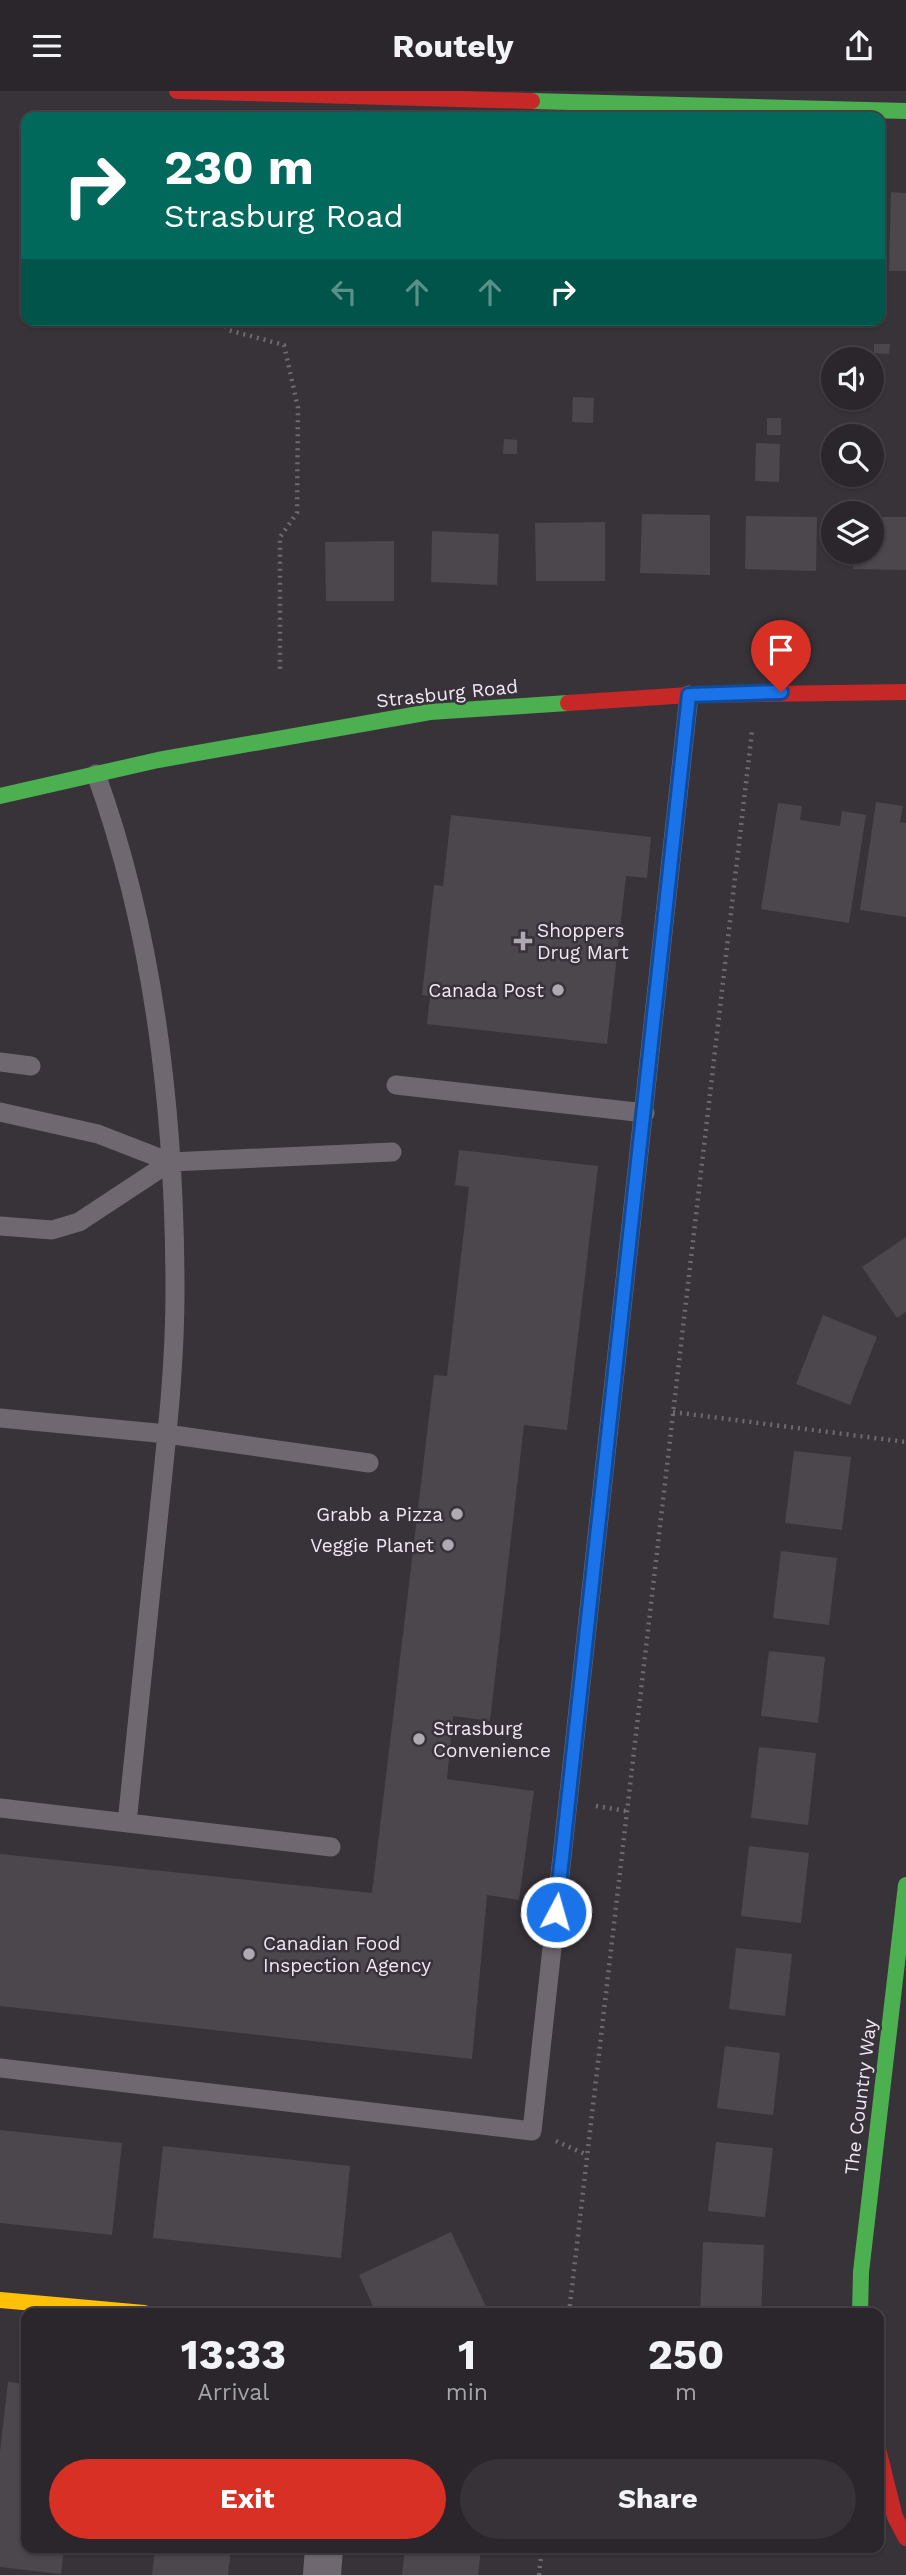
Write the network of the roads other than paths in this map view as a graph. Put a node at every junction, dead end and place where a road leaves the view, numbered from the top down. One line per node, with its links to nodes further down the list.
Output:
1 (177, 91): 2 (street)
2 (578, 96): 3 (street)
3 (906, 111)
4 (906, 692): 5 (street, Strasburg Road)
5 (689, 695): 6 (street, Strasburg Road); 12 (lane)
6 (96, 774): 7 (street, Strasburg Road); 14 (lane)
7 (0, 796)
8 (0, 1062): 9 (lane)
9 (31, 1066)
10 (396, 1085): 12 (lane)
11 (0, 1112): 14 (lane)
12 (645, 1113): 23 (lane)
13 (392, 1151): 14 (lane)
14 (170, 1162): 15 (lane); 17 (lane)
15 (0, 1226)
16 (0, 1418): 17 (lane)
17 (167, 1434): 18 (lane); 20 (lane)
18 (369, 1463)
19 (0, 1808): 20 (lane)
20 (127, 1823): 21 (lane)
21 (331, 1847)
22 (906, 1885): 26 (street, The Country Way)
23 (0, 2069)
24 (0, 2300): 25 (street)
25 (89, 2308)
26 (860, 2308)
27 (884, 2473): 28 (street)
28 (906, 2538)
29 (324, 2553): 30 (street)
30 (322, 2575)

